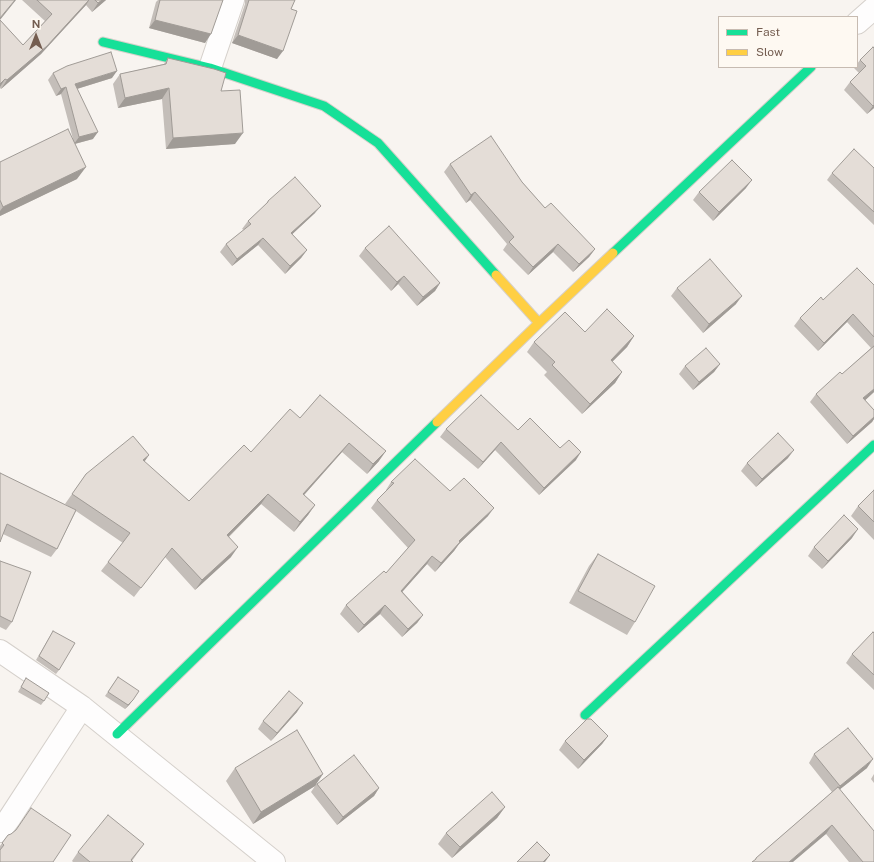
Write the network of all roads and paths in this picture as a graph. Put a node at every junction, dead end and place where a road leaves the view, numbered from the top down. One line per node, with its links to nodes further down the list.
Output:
1 (233, 0): 5 (street)
2 (874, 8): 3 (street)
3 (858, 23)
4 (103, 42): 5 (street)
5 (210, 68): 7 (street)
6 (810, 68): 7 (street)
7 (539, 323): 12 (street)
8 (874, 445): 11 (street)
9 (0, 651): 10 (street)
10 (82, 707): 12 (street); 13 (street)
11 (585, 715)
12 (117, 734): 14 (street)
13 (0, 831)
14 (274, 862)

